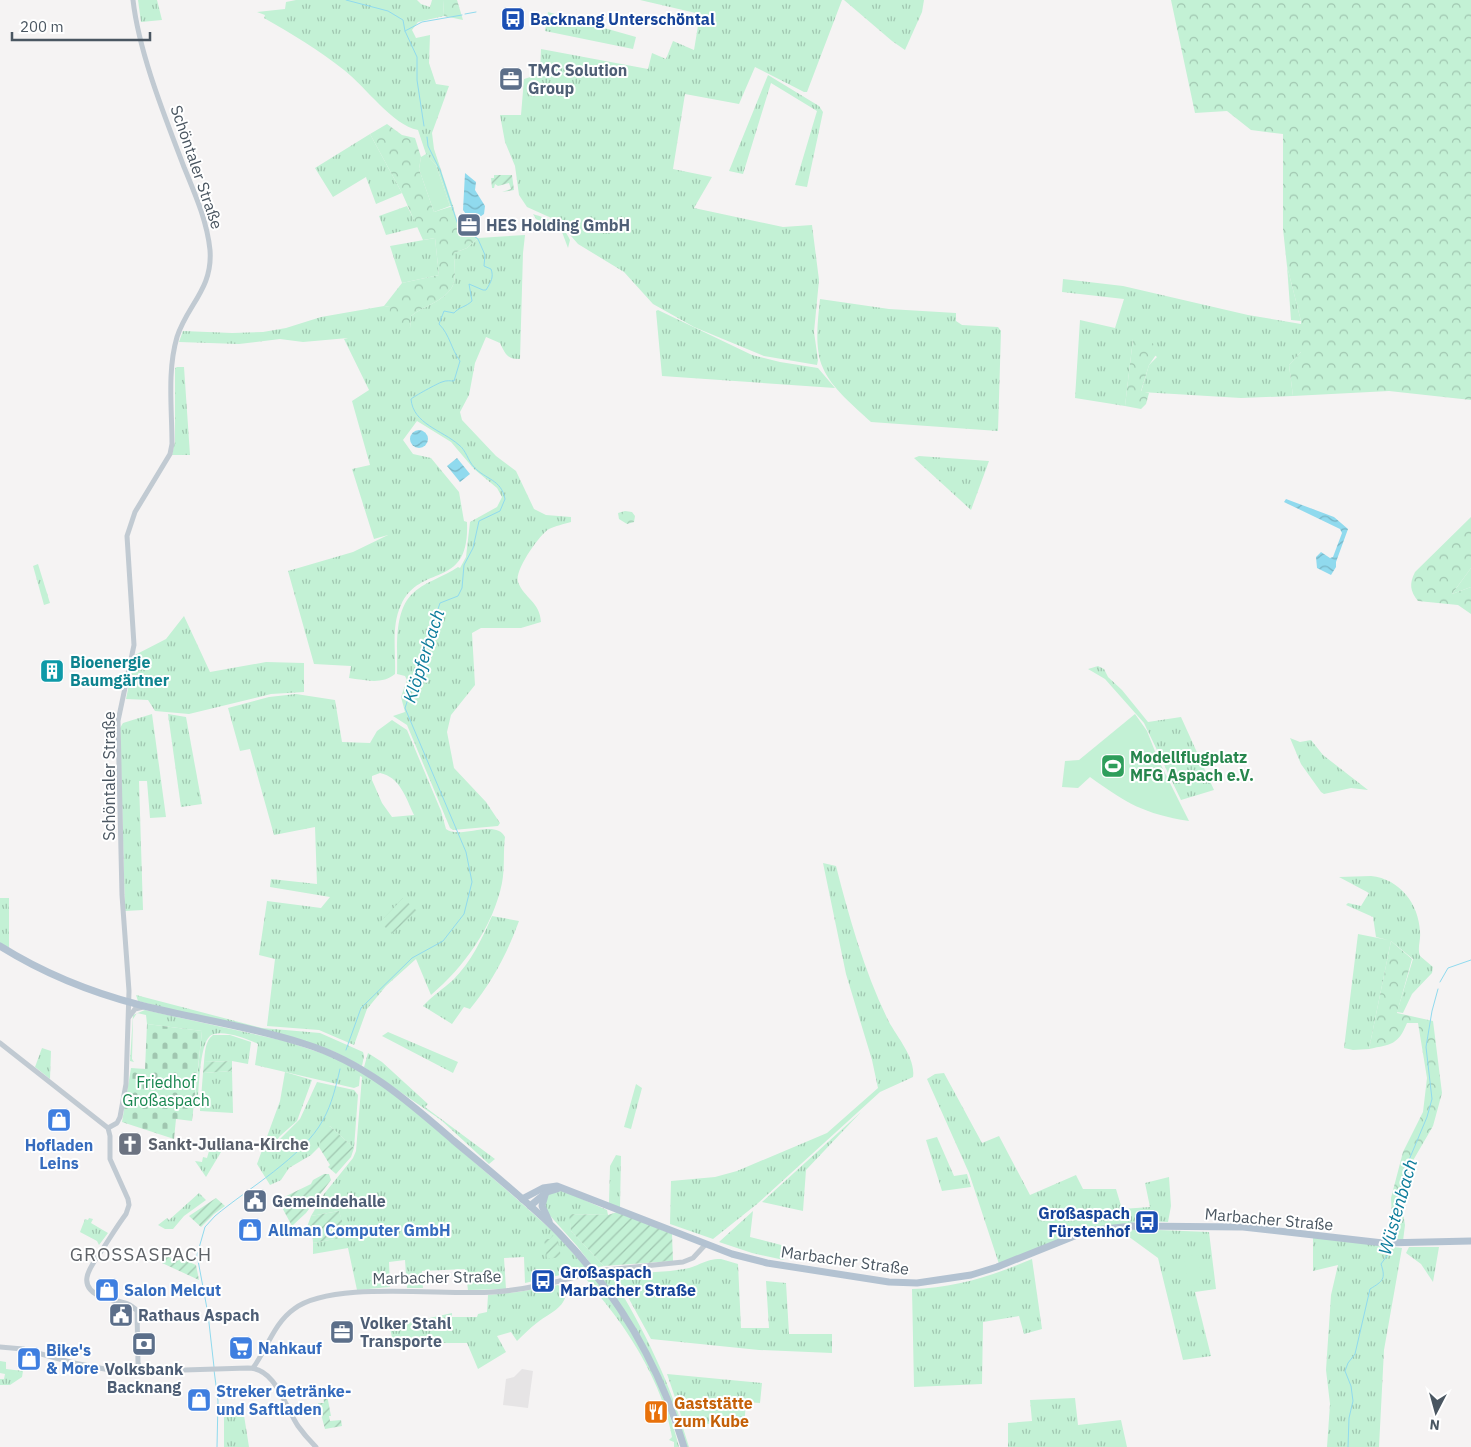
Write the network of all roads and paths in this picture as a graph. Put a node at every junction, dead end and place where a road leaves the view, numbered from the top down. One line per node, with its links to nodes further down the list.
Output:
1 (133, 0): 3 (street, Schöntaler Straße)
2 (0, 946): 3 (main road)
3 (128, 1002): 4 (main road); 5 (street)
4 (149, 1007): 5 (street); 10 (main road)
5 (128, 1020): 7 (street)
6 (0, 1043): 7 (street)
7 (108, 1128): 17 (street)
8 (565, 1190): 9 (main road); 10 (main road); 14 (main road)
9 (547, 1192): 11 (main road); 12 (main road)
10 (522, 1199): 11 (main road)
11 (530, 1206): 12 (main road)
12 (550, 1224): 19 (main road)
13 (1471, 1241): 14 (main road, Marbacher Straße)
14 (706, 1244): 16 (street, Marbacher Straße, bridge)
15 (0, 1347): 17 (street)
16 (253, 1368): 17 (street); 18 (street)
17 (141, 1372)
18 (316, 1447)
19 (684, 1447)

